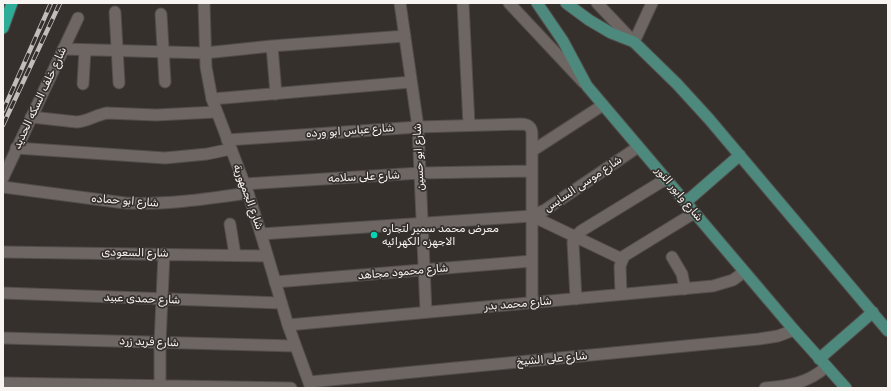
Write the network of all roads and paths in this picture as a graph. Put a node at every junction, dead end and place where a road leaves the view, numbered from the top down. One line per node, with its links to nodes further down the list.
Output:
1 (12, 3): 13 (main road)
2 (204, 3): 21 (street, شارع الجمهورية)
3 (400, 3): 14 (street, شارع ابو حسين)
4 (463, 3): 32 (street)
5 (509, 3): 26 (street, شارع وابور النور)
6 (537, 3): 26 (main road)
7 (566, 3): 15 (main road)
8 (597, 3): 15 (street)
9 (652, 3): 15 (street)
10 (115, 12): 19 (street)
11 (161, 14): 20 (street)
12 (78, 18): 17 (street, شارع خلف السكه الحديد)
13 (3, 28)
14 (405, 36): 16 (street); 23 (street, شارع ابو حسين)
15 (634, 42): 38 (main road)
16 (272, 46): 21 (street); 27 (street)
17 (63, 49): 18 (street); 31 (street, شارع خلف السكه الحديد)
18 (85, 50): 19 (street); 25 (street)
19 (117, 50): 20 (street); 24 (street)
20 (163, 52): 21 (street); 22 (street)
21 (205, 53): 28 (street, شارع الجمهورية)
22 (165, 82)
23 (411, 82): 27 (street); 33 (street, شارع ابو حسين)
24 (118, 83)
25 (83, 84)
26 (587, 86): 29 (main road, شارع وابور النور)
27 (276, 94): 28 (street)
28 (212, 99): 30 (street, شارع الجمهورية)
29 (603, 105): 35 (main road, شارع وابور النور); 37 (street)
30 (216, 112): 31 (street); 34 (street, شارع الجمهورية)
31 (31, 117): 36 (street, شارع خلف السكه الحديد)
32 (469, 125): 33 (street, شارع عباس ابو ورده); 37 (street, شارع عباس ابو ورده)
33 (418, 126): 34 (street, شارع عباس ابو ورده); 40 (street, شارع ابو حسين)
34 (229, 144): 36 (street, شارع عباس ابو ورده); 44 (street, شارع الجمهورية)
35 (638, 147): 42 (main road, شارع وابور النور); 47 (street, شارع موسى السايس)
36 (16, 148): 41 (street, شارع خلف السكه الحديد)
37 (532, 151): 39 (street)
38 (740, 155): 45 (main road); 70 (main road)
39 (532, 171): 40 (street, شارع على سلامه); 47 (street)
40 (420, 174): 44 (street, شارع على سلامه); 48 (street, شارع ابو حسين)
41 (3, 178)
42 (666, 179): 45 (main road, شارع وابور النور); 51 (street)
43 (3, 187): 44 (street, شارع ابو حماده)
44 (246, 188): 50 (street, شارع الجمهورية)
45 (686, 202): 46 (main road, شارع وابور النور)
46 (694, 212): 57 (street); 60 (main road, شارع وابور النور)
47 (532, 216): 48 (street, شارع موسى السايس); 51 (street); 58 (street)
48 (422, 223): 50 (street, شارع موسى السايس); 59 (street, شارع ابو حسين)
49 (230, 224): 54 (street)
50 (262, 234): 55 (street, شارع الجمهورية)
51 (575, 237): 57 (street); 66 (street)
52 (3, 252): 53 (street, شارع السعودى)
53 (164, 254): 54 (street, شارع السعودى); 65 (street)
54 (235, 255): 55 (street, شارع السعودى)
55 (267, 256): 61 (street, شارع الجمهورية)
56 (672, 257): 62 (street)
57 (622, 259): 64 (street)
58 (532, 261): 59 (street, شارع محمود مجاهد); 68 (street)
59 (424, 270): 61 (street, شارع محمود مجاهد); 69 (street, شارع ابو حسين)
60 (744, 272): 62 (street, شارع محمد بدر); 72 (main road, شارع وابور النور)
61 (274, 282): 67 (street, شارع الجمهورية)
62 (685, 289): 64 (street, شارع محمد بدر)
63 (3, 293): 65 (street, شارع حمدى عبيد)
64 (621, 294): 66 (street, شارع محمد بدر)
65 (162, 299): 67 (street, شارع حمدى عبيد); 75 (street)
66 (576, 299): 68 (street, شارع محمد بدر)
67 (281, 303): 71 (street, شارع الجمهورية)
68 (532, 303): 69 (street, شارع محمد بدر)
69 (426, 312): 71 (street, شارع محمد بدر)
70 (873, 312): 73 (main road); 77 (main road)
71 (288, 325): 76 (street, شارع الجمهورية)
72 (794, 330): 77 (main road, شارع وابور النور); 79 (street, شارع على الشيخ)
73 (888, 331)
74 (3, 338): 75 (street, شارع فريد زرد)
75 (160, 343): 76 (street, شارع فريد زرد); 81 (street)
76 (295, 346): 79 (street, شارع الجمهورية)
77 (823, 363): 82 (street); 85 (main road, شارع وابور النور)
78 (3, 383): 80 (street)
79 (310, 385)
80 (28, 386): 81 (street)
81 (160, 387): 83 (street)
82 (787, 387): 84 (street)
83 (291, 388)
84 (765, 388)
85 (846, 388)

